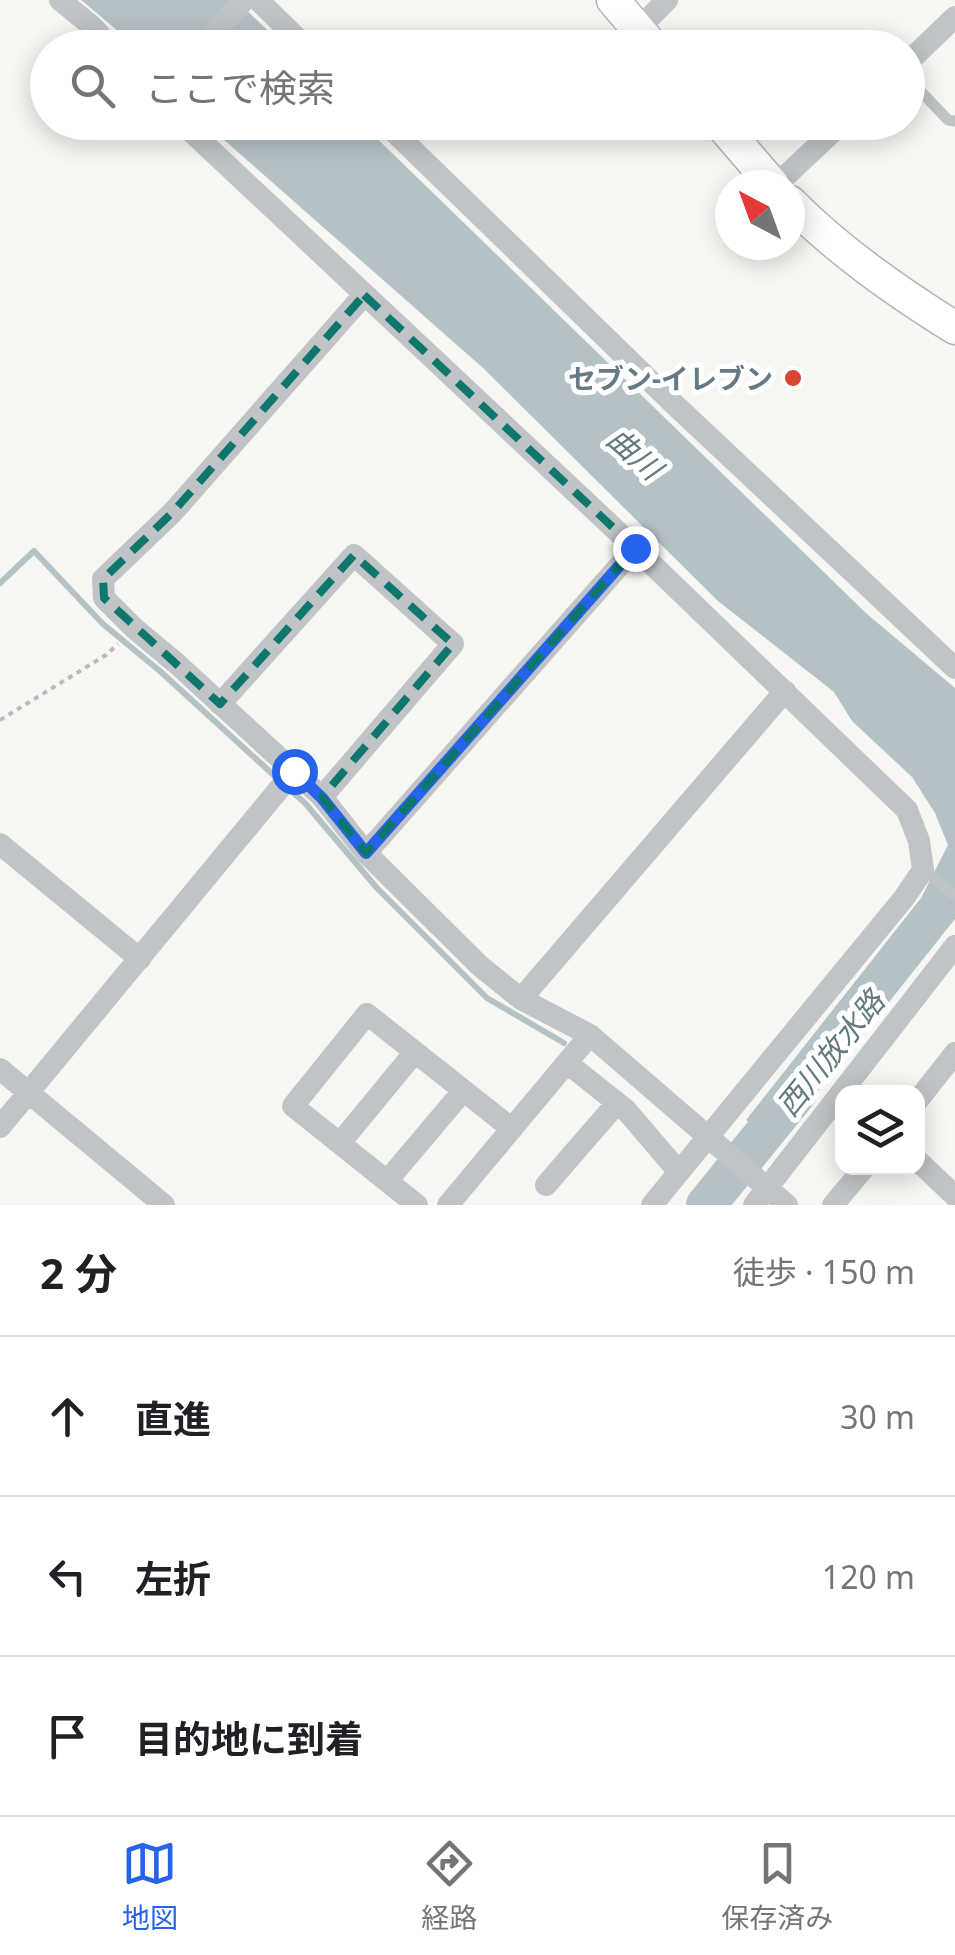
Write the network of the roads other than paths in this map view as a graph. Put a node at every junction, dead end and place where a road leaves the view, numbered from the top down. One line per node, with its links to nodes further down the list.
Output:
1 (60, 0): 6 (street)
2 (613, 0): 9 (main road)
3 (667, 0): 10 (street)
4 (247, 1): 7 (street); 8 (street)
5 (955, 17): 11 (street)
6 (96, 30)
7 (218, 30)
8 (284, 30)
9 (639, 30)
10 (650, 30)
11 (925, 46)
12 (925, 96): 13 (lane)
13 (955, 121)
14 (200, 140): 21 (street)
15 (403, 140): 24 (street)
16 (735, 140): 18 (main road)
17 (823, 140): 19 (street)
18 (761, 170)
19 (790, 170)
20 (805, 217): 22 (main road)
21 (364, 295): 23 (street); 26 (street)
22 (955, 328)
23 (635, 548): 25 (street); 30 (street)
24 (955, 668)
25 (785, 691): 31 (street); 35 (street)
26 (220, 704): 27 (street); 28 (street)
27 (294, 771): 28 (street); 34 (street)
28 (322, 798): 30 (street)
29 (0, 844): 34 (street)
30 (366, 853): 35 (street)
31 (928, 874): 32 (lane); 47 (street)
32 (955, 895)
33 (955, 946): 54 (street)
34 (140, 959): 43 (street)
35 (522, 1000): 36 (street)
36 (590, 1035): 39 (street); 47 (street)
37 (415, 1052): 41 (street); 48 (street); 48 (street)
38 (955, 1053): 42 (street)
39 (567, 1063): 44 (street); 46 (street)
40 (0, 1069): 43 (street)
41 (463, 1090): 46 (street); 52 (street)
42 (925, 1091)
43 (28, 1092): 45 (street); 56 (street)
44 (617, 1103): 50 (street); 53 (street)
45 (0, 1127)
46 (512, 1130): 58 (street)
47 (716, 1143): 50 (street); 54 (street)
48 (340, 1144): 52 (street)
49 (925, 1168): 55 (street)
50 (679, 1172): 59 (street)
51 (858, 1175): 61 (street)
52 (387, 1181): 57 (street)
53 (546, 1185)
54 (761, 1191): 60 (street)
55 (955, 1196)
56 (164, 1205)
57 (417, 1205)
58 (448, 1205)
59 (652, 1205)
60 (787, 1205)
61 (834, 1205)

